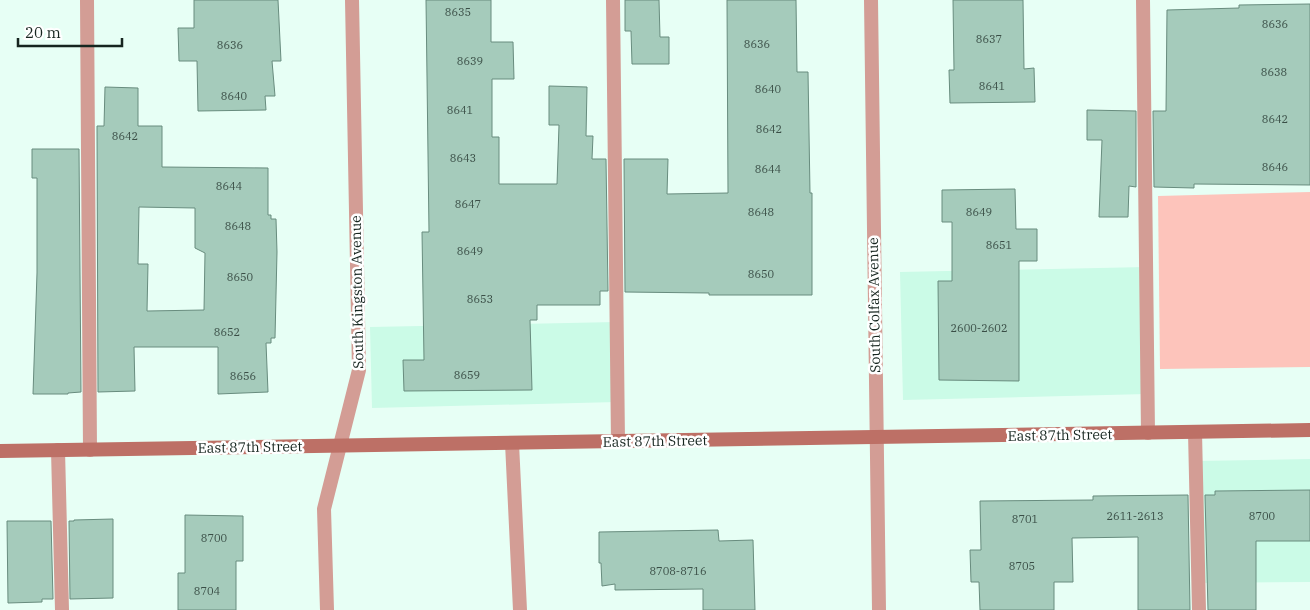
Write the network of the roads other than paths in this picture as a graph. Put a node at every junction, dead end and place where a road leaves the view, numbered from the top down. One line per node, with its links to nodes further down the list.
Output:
1 (87, 0): 14 (street)
2 (352, 0): 12 (street, South Kingston Avenue)
3 (613, 0): 10 (street)
4 (871, 0): 9 (street, South Colfax Avenue)
5 (1143, 0): 8 (street)
6 (1310, 430): 7 (main road, East 87th Street)
7 (1195, 432): 8 (main road, East 87th Street); 20 (street)
8 (1148, 434): 9 (main road, East 87th Street)
9 (876, 438): 10 (main road, East 87th Street); 19 (street, South Colfax Avenue)
10 (618, 442): 11 (main road, East 87th Street)
11 (512, 443): 12 (main road, East 87th Street); 18 (street)
12 (339, 446): 14 (main road, East 87th Street); 17 (street, South Kingston Avenue)
13 (58, 450): 14 (main road, East 87th Street); 15 (main road, East 87th Street); 16 (street)
14 (90, 450)
15 (0, 451)
16 (62, 610)
17 (326, 610)
18 (520, 610)
19 (879, 610)
20 (1199, 610)

